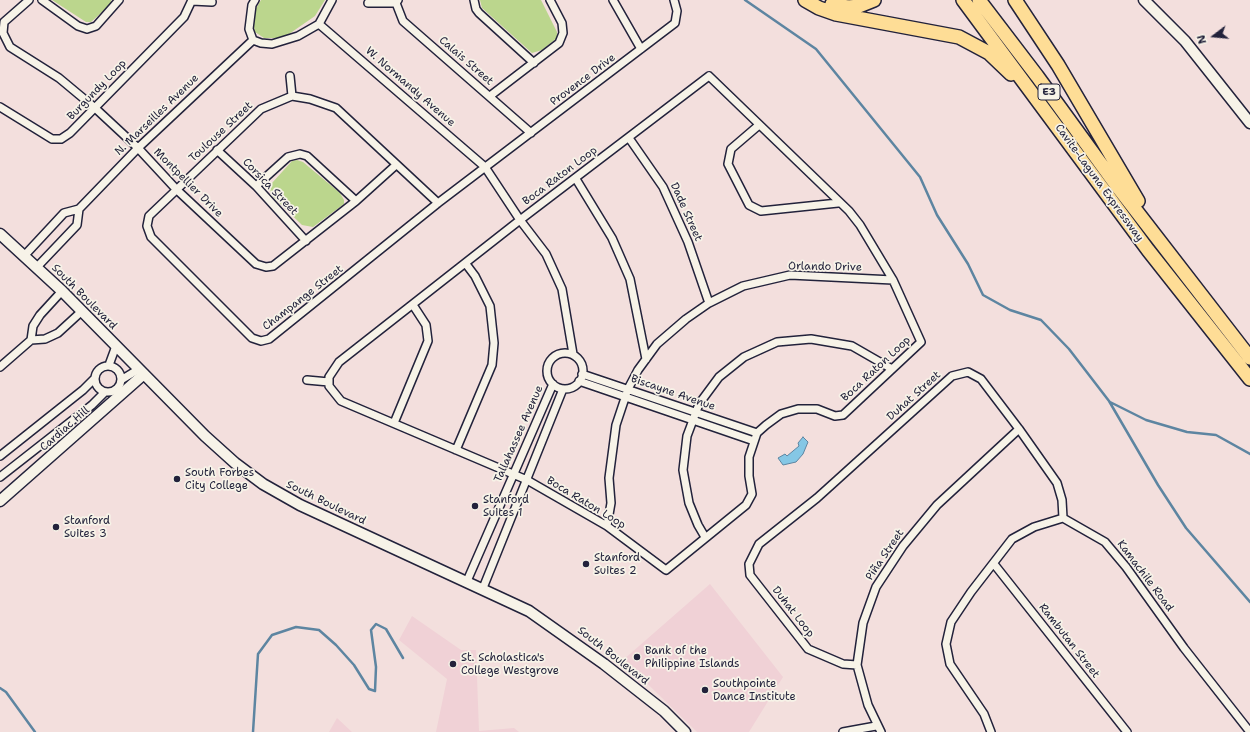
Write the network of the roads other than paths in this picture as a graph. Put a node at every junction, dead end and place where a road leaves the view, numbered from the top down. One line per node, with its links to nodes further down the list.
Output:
1 (29, 0): 29 (street, Montpellier Drive)
2 (42, 0): 3 (street)
3 (119, 0)
4 (192, 0): 18 (street); 29 (street, Burgundy Loop)
5 (255, 0): 22 (street)
6 (332, 0): 21 (street)
7 (474, 0): 24 (street)
8 (550, 0): 24 (street)
9 (613, 0): 23 (street)
10 (674, 0): 23 (street, Provence Drive)
11 (805, 0): 30 (highway)
12 (820, 0): 13 (highway)
13 (874, 0)
14 (963, 0): 30 (highway, E3)
15 (979, 0): 50 (highway, Cavite-Laguna Expressway / E3)
16 (1015, 0): 50 (highway)
17 (1144, 0): 31 (street)
18 (212, 2)
19 (397, 2): 20 (street); 27 (street, Calais Street)
20 (368, 3)
21 (319, 24): 22 (street); 38 (street, W. Normandy Avenue)
22 (253, 40): 35 (street, N. Marseilles Avenue)
23 (641, 49): 33 (street, Provence Drive)
24 (534, 63): 27 (street)
25 (290, 76): 26 (street)
26 (292, 96): 36 (street, Toulouse Street); 37 (street)
27 (490, 96): 33 (street, Calais Street)
28 (0, 106): 29 (street, Burgundy Loop)
29 (95, 108): 35 (street, Montpellier Drive)
30 (1050, 116): 70 (highway, Cavite-Laguna Expressway / E3)
31 (1250, 123)
32 (759, 125): 34 (street, Boca Raton Loop); 44 (street, Boca Raton Loop); 44 (street)
33 (531, 133): 38 (street, Provence Drive)
34 (630, 138): 39 (street, Boca Raton Loop); 56 (street, Dade Street)
35 (138, 148): 41 (street, Montpellier Drive); 45 (street, N. Marseilles Avenue)
36 (217, 150): 40 (street, Corsica Street); 41 (street, Toulouse Street)
37 (396, 165): 42 (street, Montpellier Drive); 43 (street)
38 (485, 167): 43 (street, Champange Street); 46 (street)
39 (576, 179): 46 (street, Boca Raton Loop); 63 (street)
40 (256, 186): 42 (street); 49 (street, Corsica Street)
41 (176, 189): 47 (street, Toulouse Street); 49 (street, Montpellier Drive)
42 (356, 201): 49 (street, Montpellier Drive)
43 (438, 203): 47 (street, Champange Street)
44 (838, 203): 54 (street, Boca Raton Loop)
45 (79, 209): 51 (street); 53 (street)
46 (520, 220): 52 (street, Boca Raton Loop); 61 (street)
47 (147, 226)
48 (0, 234): 51 (street, South Boulevard)
49 (306, 241)
50 (1160, 243): 62 (highway, E3)
51 (24, 256): 53 (street, South Boulevard)
52 (466, 264): 57 (street, Boca Raton Loop); 86 (street)
53 (37, 267): 55 (street, South Boulevard)
54 (893, 280): 56 (street, Orlando Drive); 66 (street, Boca Raton Loop)
55 (62, 291): 58 (street, South Boulevard); 59 (street)
56 (709, 303): 63 (street, Orlando Drive)
57 (413, 305): 74 (street, Boca Raton Loop); 82 (street)
58 (82, 311): 59 (street); 60 (street, South Boulevard)
59 (31, 340): 65 (street)
60 (116, 346): 64 (street); 67 (street, South Boulevard)
61 (573, 354): 68 (street); 75 (street)
62 (1250, 358)
63 (646, 359): 77 (street, Orlando Drive)
64 (109, 365): 69 (street); 71 (street)
65 (0, 367)
66 (892, 369): 80 (street); 84 (street, Boca Raton Loop)
67 (142, 372): 71 (street); 91 (street, Cardiac Hill); 97 (street, South Boulevard)
68 (582, 374): 73 (street); 77 (street, Biscayne Avenue)
69 (94, 379): 78 (street); 87 (street)
70 (1250, 379)
71 (121, 380): 78 (street)
72 (307, 380): 74 (street)
73 (579, 381): 76 (street); 79 (street, Biscayne Avenue)
74 (329, 382): 82 (street, Boca Raton Loop)
75 (553, 384): 76 (street); 88 (street, Tallahassee Avenue)
76 (563, 389): 90 (street, Tallahassee Avenue)
77 (628, 389): 79 (street, Orlando Drive); 80 (street, Biscayne Avenue)
78 (105, 392): 89 (street)
79 (625, 397): 81 (street, Biscayne Avenue); 93 (street, Orlando Drive)
80 (696, 413): 81 (street); 84 (street, Biscayne Avenue)
81 (693, 420): 85 (street, Biscayne Avenue); 94 (street)
82 (394, 423): 86 (street, Boca Raton Loop)
83 (1019, 429): 92 (street, Duhat Street); 95 (street, Duhat Street); 99 (street, Piña Street)
84 (757, 433): 85 (street, Boca Raton Loop)
85 (754, 441): 94 (street, Boca Raton Loop)
86 (456, 450): 88 (street, Boca Raton Loop)
87 (0, 456)
88 (514, 474): 90 (street, Boca Raton Loop); 97 (street, Tallahassee Avenue)
89 (0, 477)
90 (527, 480): 93 (street, Boca Raton Loop); 98 (street, Tallahassee Avenue)
91 (0, 501)
92 (1063, 518): 96 (street); 106 (street, Kamachile Road)
93 (607, 526): 94 (street, Boca Raton Loop)
94 (706, 537)
95 (749, 564): 99 (street, Duhat Loop)
96 (994, 564): 104 (street); 105 (street, Rambutan Street)
97 (467, 581): 98 (street, South Boulevard)
98 (483, 588): 101 (street, South Boulevard)
99 (857, 665): 100 (street, Piña Street)
100 (876, 726): 102 (street); 103 (street, Piña Street)
101 (685, 732)
102 (843, 732)
103 (881, 732)
104 (991, 732)
105 (1127, 732)
106 (1250, 732)

